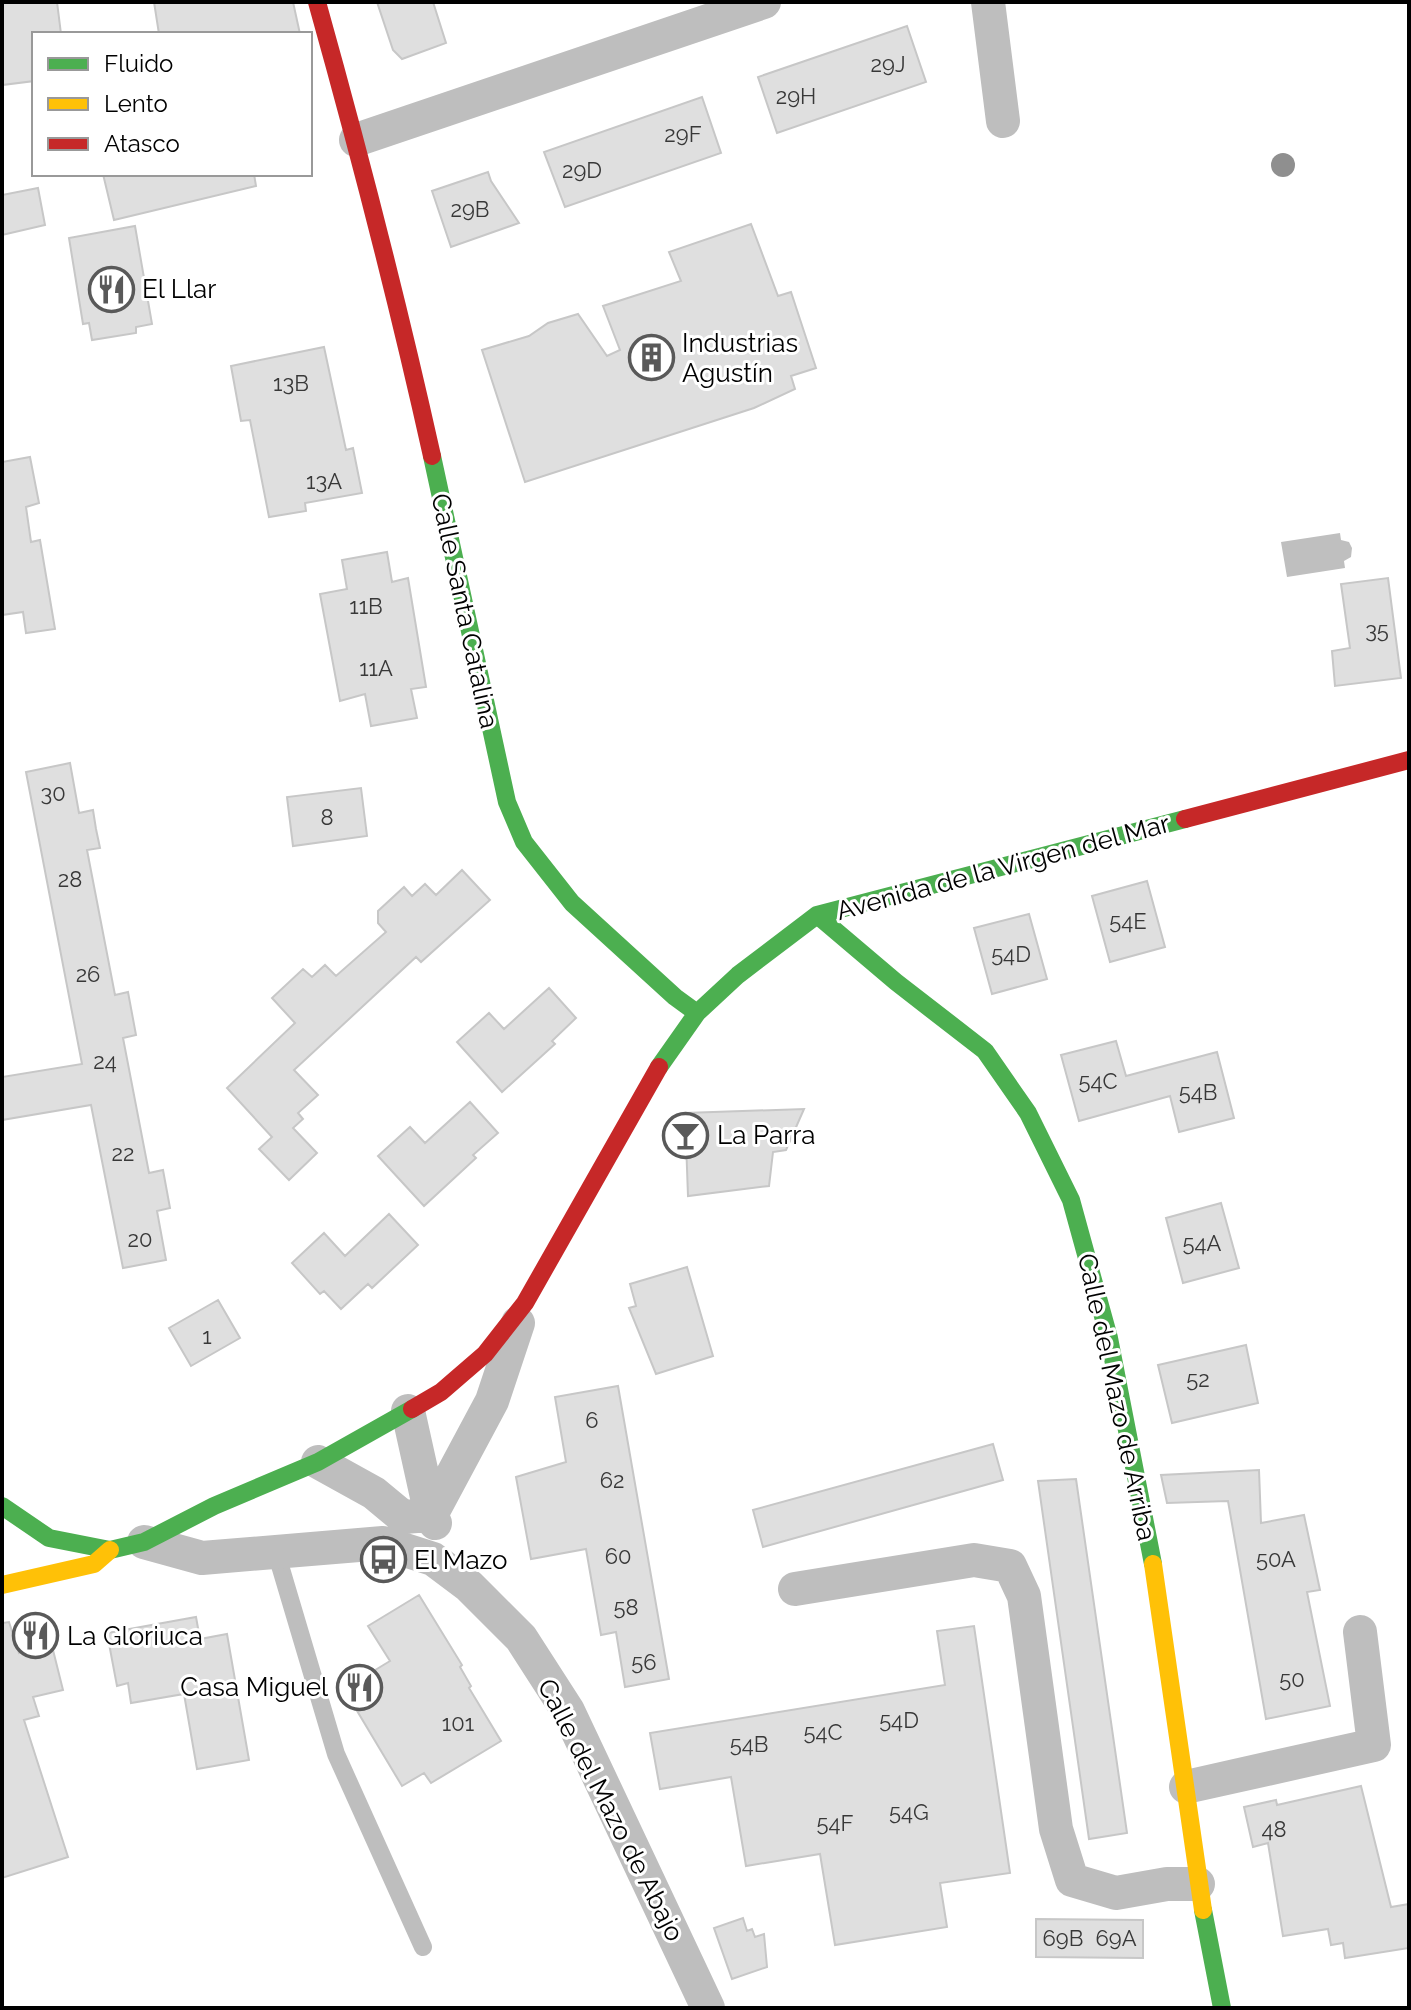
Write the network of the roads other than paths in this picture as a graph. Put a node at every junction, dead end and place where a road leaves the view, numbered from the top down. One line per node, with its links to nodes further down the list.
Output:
1 (317, 2): 5 (street, Calle Santa Catalina)
2 (764, 2): 5 (street)
3 (988, 2): 4 (street)
4 (1003, 121)
5 (356, 140): 8 (street, Calle Santa Catalina)
6 (1409, 760): 7 (street, Avenida de la Virgen del Mar)
7 (817, 915): 8 (street, Avenida de la Virgen del Mar); 22 (street, Calle del Mazo de Arriba)
8 (697, 1013): 9 (street, Avenida de la Virgen del Mar)
9 (525, 1303): 10 (street, Avenida de la Virgen del Mar); 13 (street)
10 (408, 1411): 11 (street, Avenida de la Virgen del Mar); 13 (street, Calle del Mazo de Abajo)
11 (318, 1462): 13 (street); 14 (street, Avenida de la Virgen del Mar)
12 (2, 1506): 16 (street, Avenida de la Virgen del Mar)
13 (431, 1515): 19 (street, Calle del Mazo de Abajo)
14 (144, 1542): 16 (street, Avenida de la Virgen del Mar); 17 (street, Avenida de la Virgen del Mar)
15 (383, 1543): 17 (street, Avenida de la Virgen del Mar); 19 (street, Calle del Mazo de Abajo)
16 (110, 1550): 18 (street, Avenida de la Virgen del Mar)
17 (276, 1552): 24 (lane)
18 (2, 1585)
19 (469, 1586): 25 (street, Calle del Mazo de Abajo)
20 (795, 1589): 23 (street)
21 (1360, 1632): 22 (street)
22 (1186, 1787): 23 (street, Calle del Mazo de Arriba)
23 (1198, 1884): 26 (street, Calle del Mazo de Arriba)
24 (423, 1947)
25 (708, 2008)
26 (1222, 2008)

